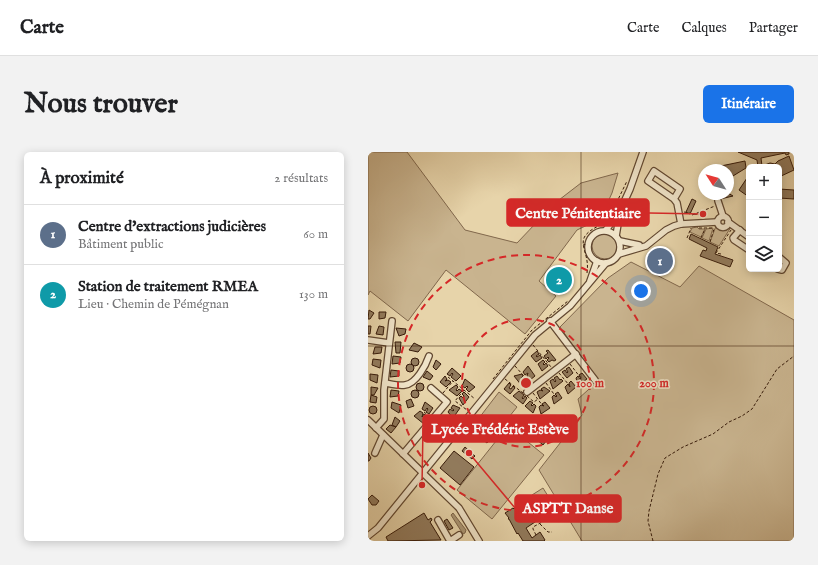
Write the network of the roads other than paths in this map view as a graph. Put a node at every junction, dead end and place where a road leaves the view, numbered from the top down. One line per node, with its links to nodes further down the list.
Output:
1 (643, 152): 4 (street)
2 (674, 199): 2 (street); 6 (street)
3 (718, 203): 5 (street)
4 (620, 211): 9 (street); 11 (street)
5 (723, 216): 7 (street); 8 (street)
6 (681, 224): 8 (street); 14 (street)
7 (731, 224): 8 (street); 10 (street)
8 (715, 225)
9 (606, 230): 11 (street); 18 (street)
10 (740, 230): 12 (street); 15 (street)
11 (616, 236): 13 (street)
12 (748, 236)
13 (620, 242): 14 (street); 16 (street)
14 (646, 246): 16 (street)
15 (746, 248)
16 (619, 254): 19 (street)
17 (782, 260): 20 (street)
18 (597, 261): 19 (street); 21 (street)
19 (606, 263): 21 (street)
20 (782, 270)
21 (589, 285): 23 (street)
22 (392, 321): 25 (street)
23 (550, 321): 26 (street); 37 (street)
24 (368, 340): 25 (street)
25 (389, 343): 29 (street)
26 (576, 354): 28 (street); 31 (street)
27 (429, 356): 29 (street)
28 (595, 380)
29 (385, 383): 33 (street)
30 (431, 388): 36 (street)
31 (530, 389)
32 (368, 420): 33 (street)
33 (376, 428): 34 (street)
34 (383, 435): 35 (street); 36 (street)
35 (375, 453)
36 (403, 454): 37 (street)
37 (423, 473): 39 (street); 42 (street)
38 (438, 520): 41 (street)
39 (368, 536)
40 (459, 536): 41 (street)
41 (450, 541)
42 (479, 541)

